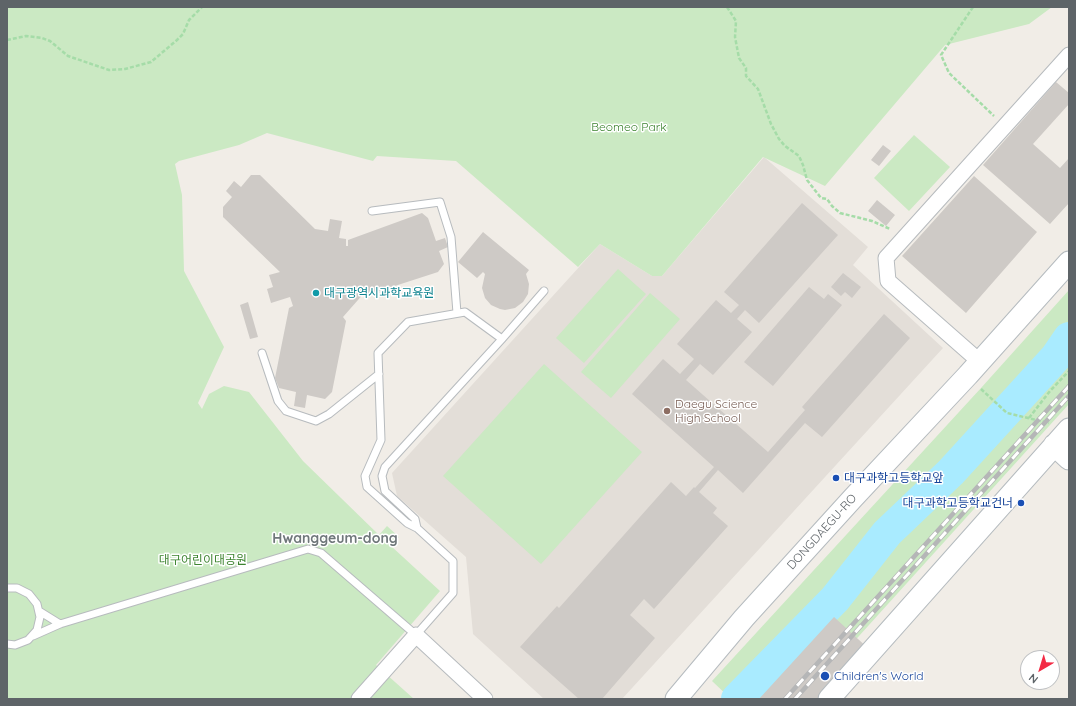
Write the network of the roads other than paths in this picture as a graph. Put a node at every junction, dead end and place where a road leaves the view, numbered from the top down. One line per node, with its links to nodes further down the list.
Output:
1 (1069, 55): 8 (street)
2 (372, 211): 5 (lane)
3 (1069, 262): 8 (main road, DONGDAEGU-RO)
4 (544, 291): 6 (lane)
5 (457, 313): 6 (lane); 9 (lane)
6 (502, 339): 12 (lane)
7 (262, 353): 9 (lane)
8 (979, 361): 19 (main road, DONGDAEGU-RO)
9 (379, 374): 12 (lane)
10 (1060, 426): 11 (main road)
11 (1062, 452): 22 (main road)
12 (417, 528): 16 (lane)
13 (7, 588): 14 (lane)
14 (39, 611): 15 (lane); 17 (lane)
15 (60, 624): 16 (lane); 17 (lane)
16 (416, 635): 20 (street); 21 (street)
17 (33, 636): 18 (lane)
18 (7, 644)
19 (677, 698)
20 (359, 699)
21 (485, 699)
22 (829, 699)

